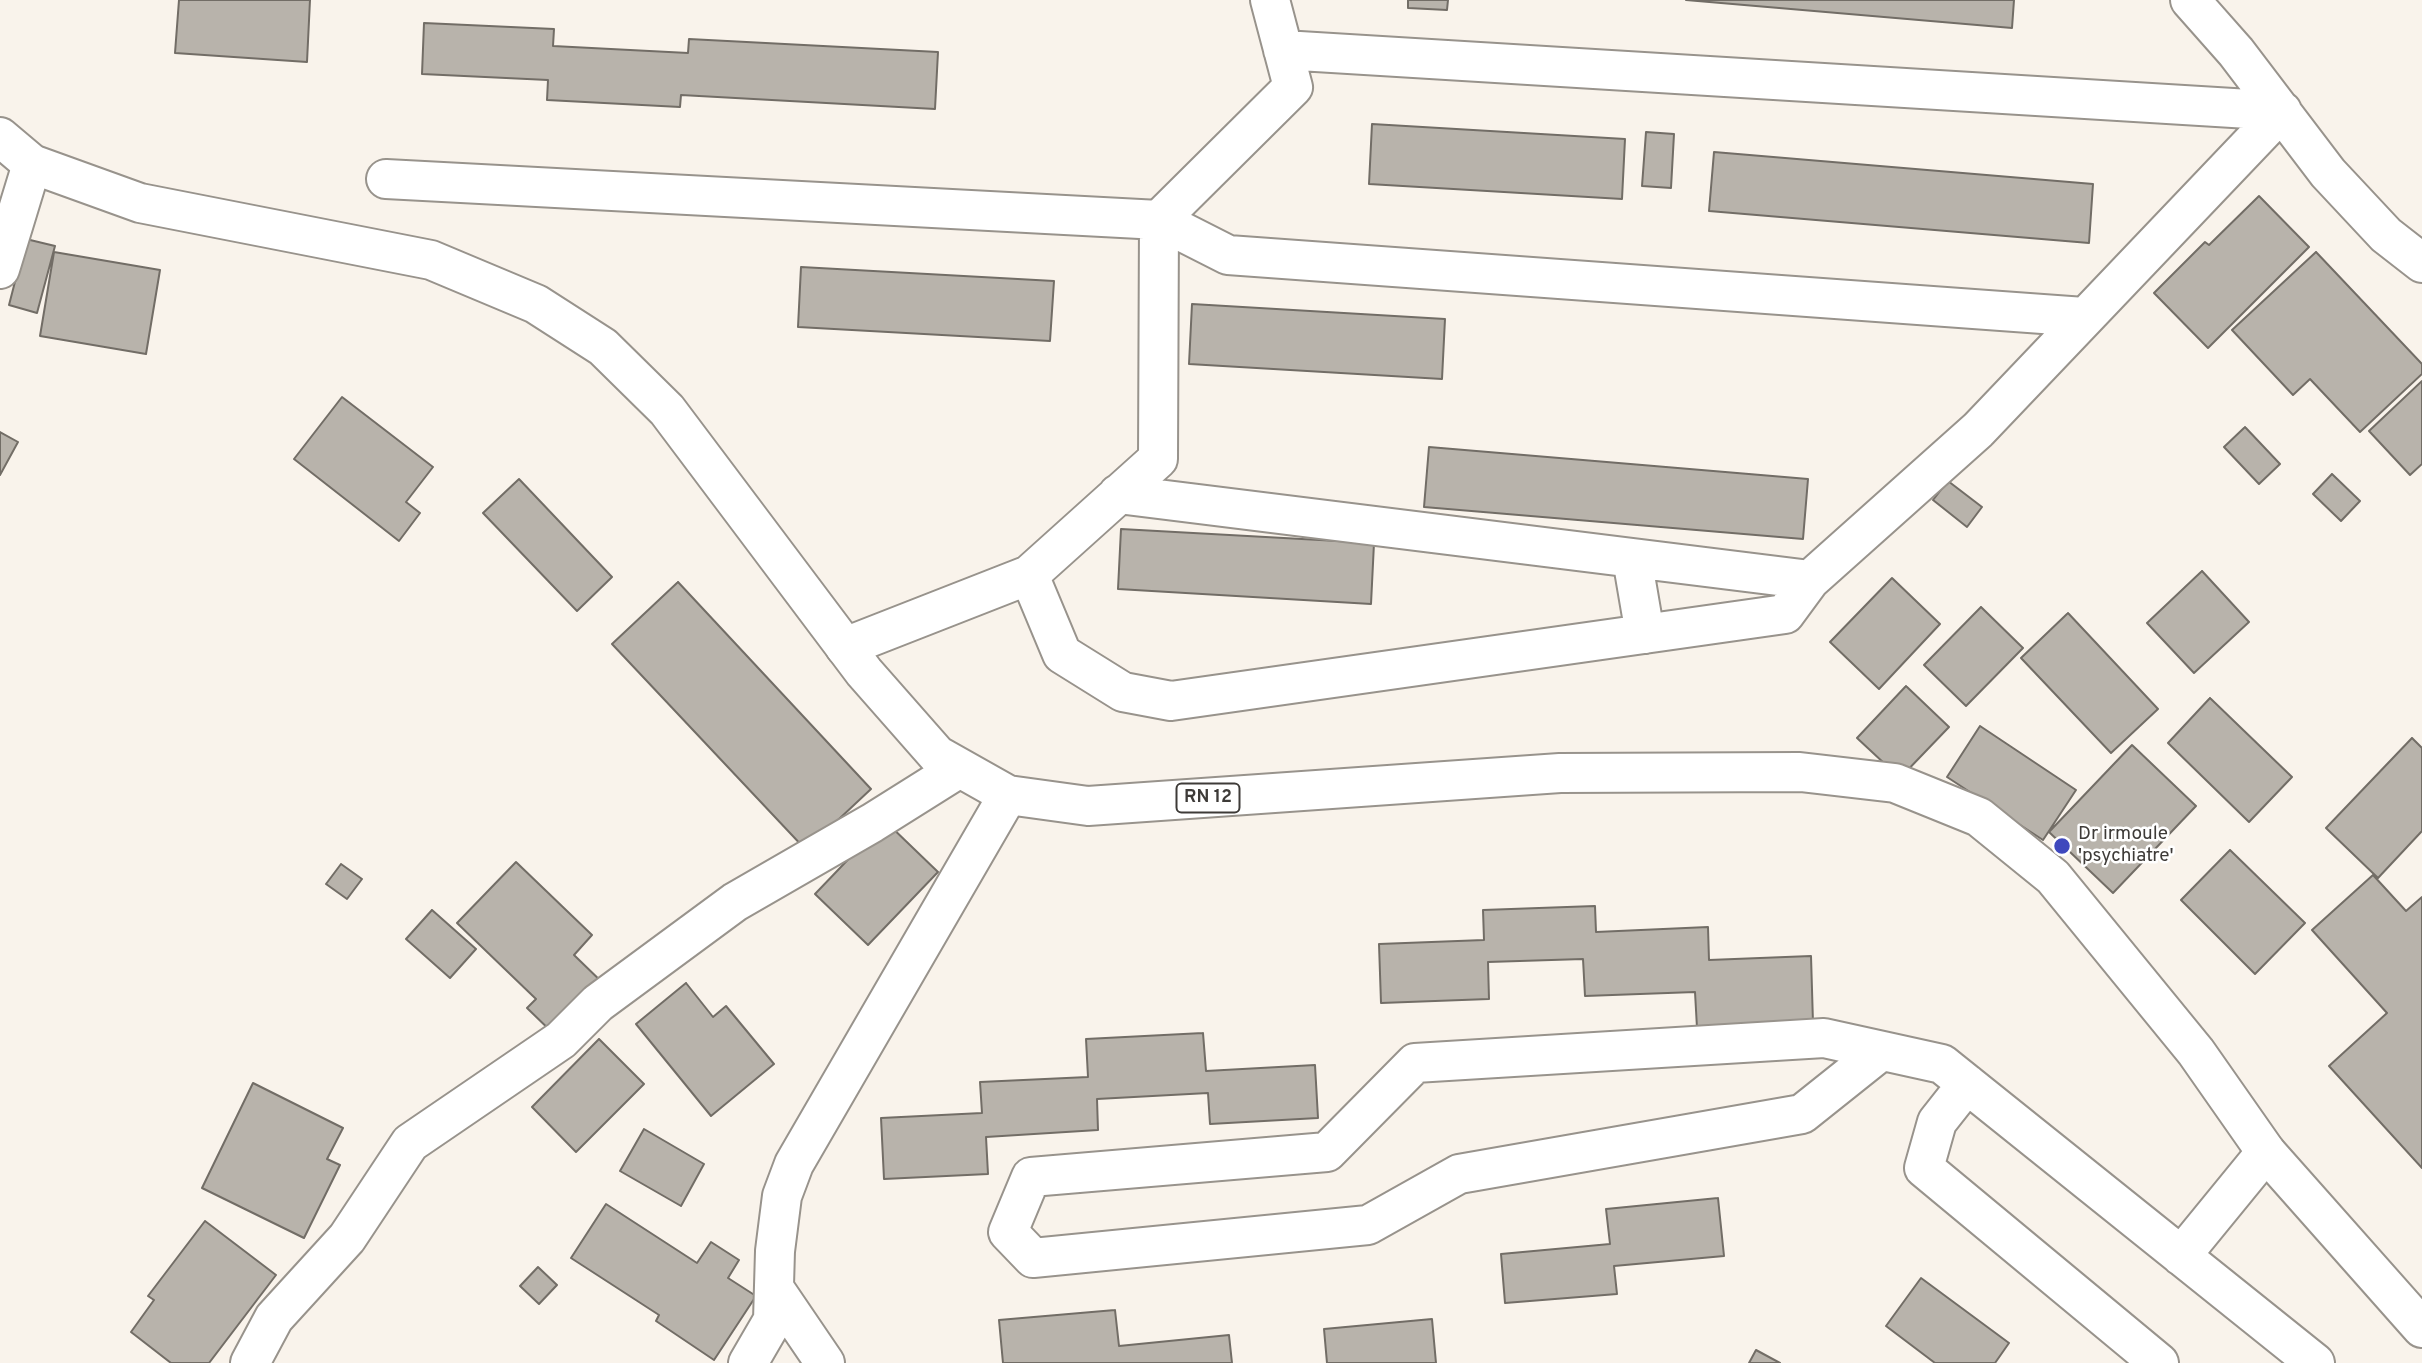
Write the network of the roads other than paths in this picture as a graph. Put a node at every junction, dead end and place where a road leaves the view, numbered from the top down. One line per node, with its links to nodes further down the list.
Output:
1 (1270, 0): 3 (street)
2 (2190, 0): 4 (street)
3 (1283, 50): 4 (street); 8 (street)
4 (2282, 111): 9 (street); 11 (street)
5 (0, 137): 6 (street, RN 12)
6 (32, 164): 10 (street); 17 (street, RN 12)
7 (386, 179): 8 (street)
8 (1159, 220): 11 (street); 12 (street)
9 (2422, 263)
10 (0, 269)
11 (2084, 317): 15 (street)
12 (1118, 494): 13 (street); 14 (street)
13 (1632, 558): 15 (street); 16 (street)
14 (1029, 575): 16 (street); 17 (street)
15 (1810, 580): 16 (street)
16 (1644, 634)
17 (845, 647): 18 (street, RN 12)
18 (958, 769): 19 (street, RN 12); 26 (street)
19 (1008, 795): 22 (street, RN 12); 24 (street)
20 (1881, 1051): 20 (street); 21 (street)
21 (1967, 1083): 23 (street); 29 (street)
22 (2266, 1152): 23 (street); 25 (street, RN 12)
23 (2181, 1256): 30 (street)
24 (774, 1288): 27 (street); 28 (street)
25 (2422, 1328)
26 (250, 1363)
27 (748, 1363)
28 (825, 1363)
29 (2159, 1363)
30 (2315, 1363)

